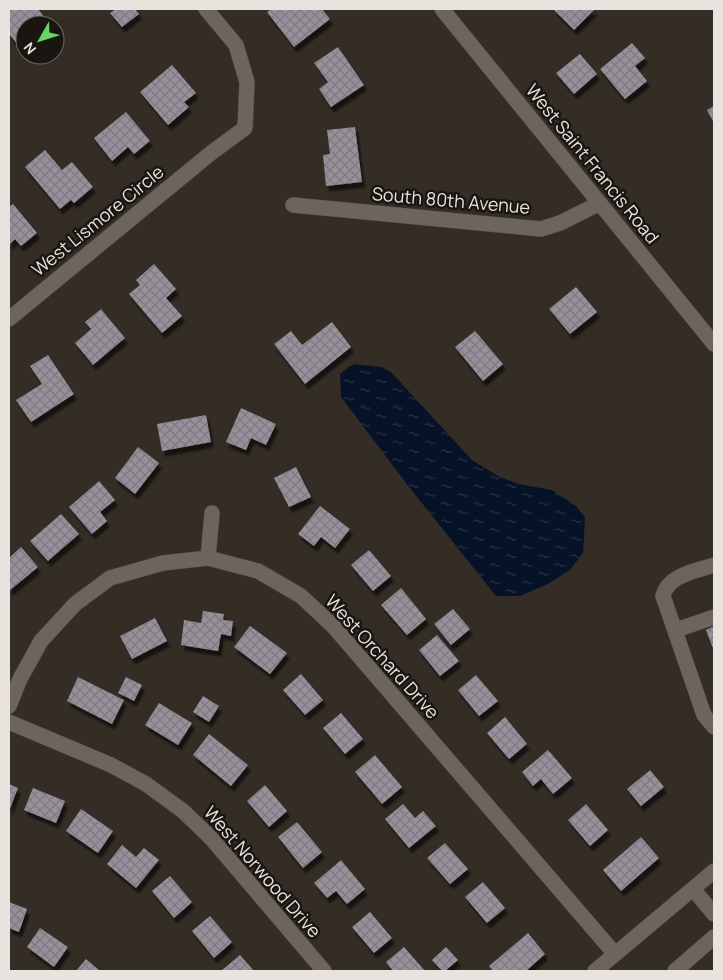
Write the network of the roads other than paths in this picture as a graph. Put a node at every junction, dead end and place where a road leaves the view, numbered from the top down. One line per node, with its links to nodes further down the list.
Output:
1 (206, 9): 5 (street, West Lismore Circle)
2 (442, 9): 3 (street, West Saint Francis Road)
3 (600, 204): 4 (street, South 80th Avenue); 6 (street, West Saint Francis Road)
4 (294, 205)
5 (9, 319)
6 (714, 344)
7 (212, 513): 8 (street)
8 (208, 558): 12 (street, West Orchard Drive); 19 (street, West Orchard Drive)
9 (714, 565): 11 (street)
10 (714, 616): 11 (street)
11 (676, 630): 14 (street)
12 (9, 706)
13 (9, 722): 20 (street, West Norwood Drive)
14 (714, 727)
15 (714, 871): 16 (street)
16 (693, 889): 17 (street); 19 (street)
17 (714, 914)
18 (714, 937): 22 (street)
19 (615, 954): 21 (street)
20 (324, 971)
21 (595, 971)
22 (675, 971)

